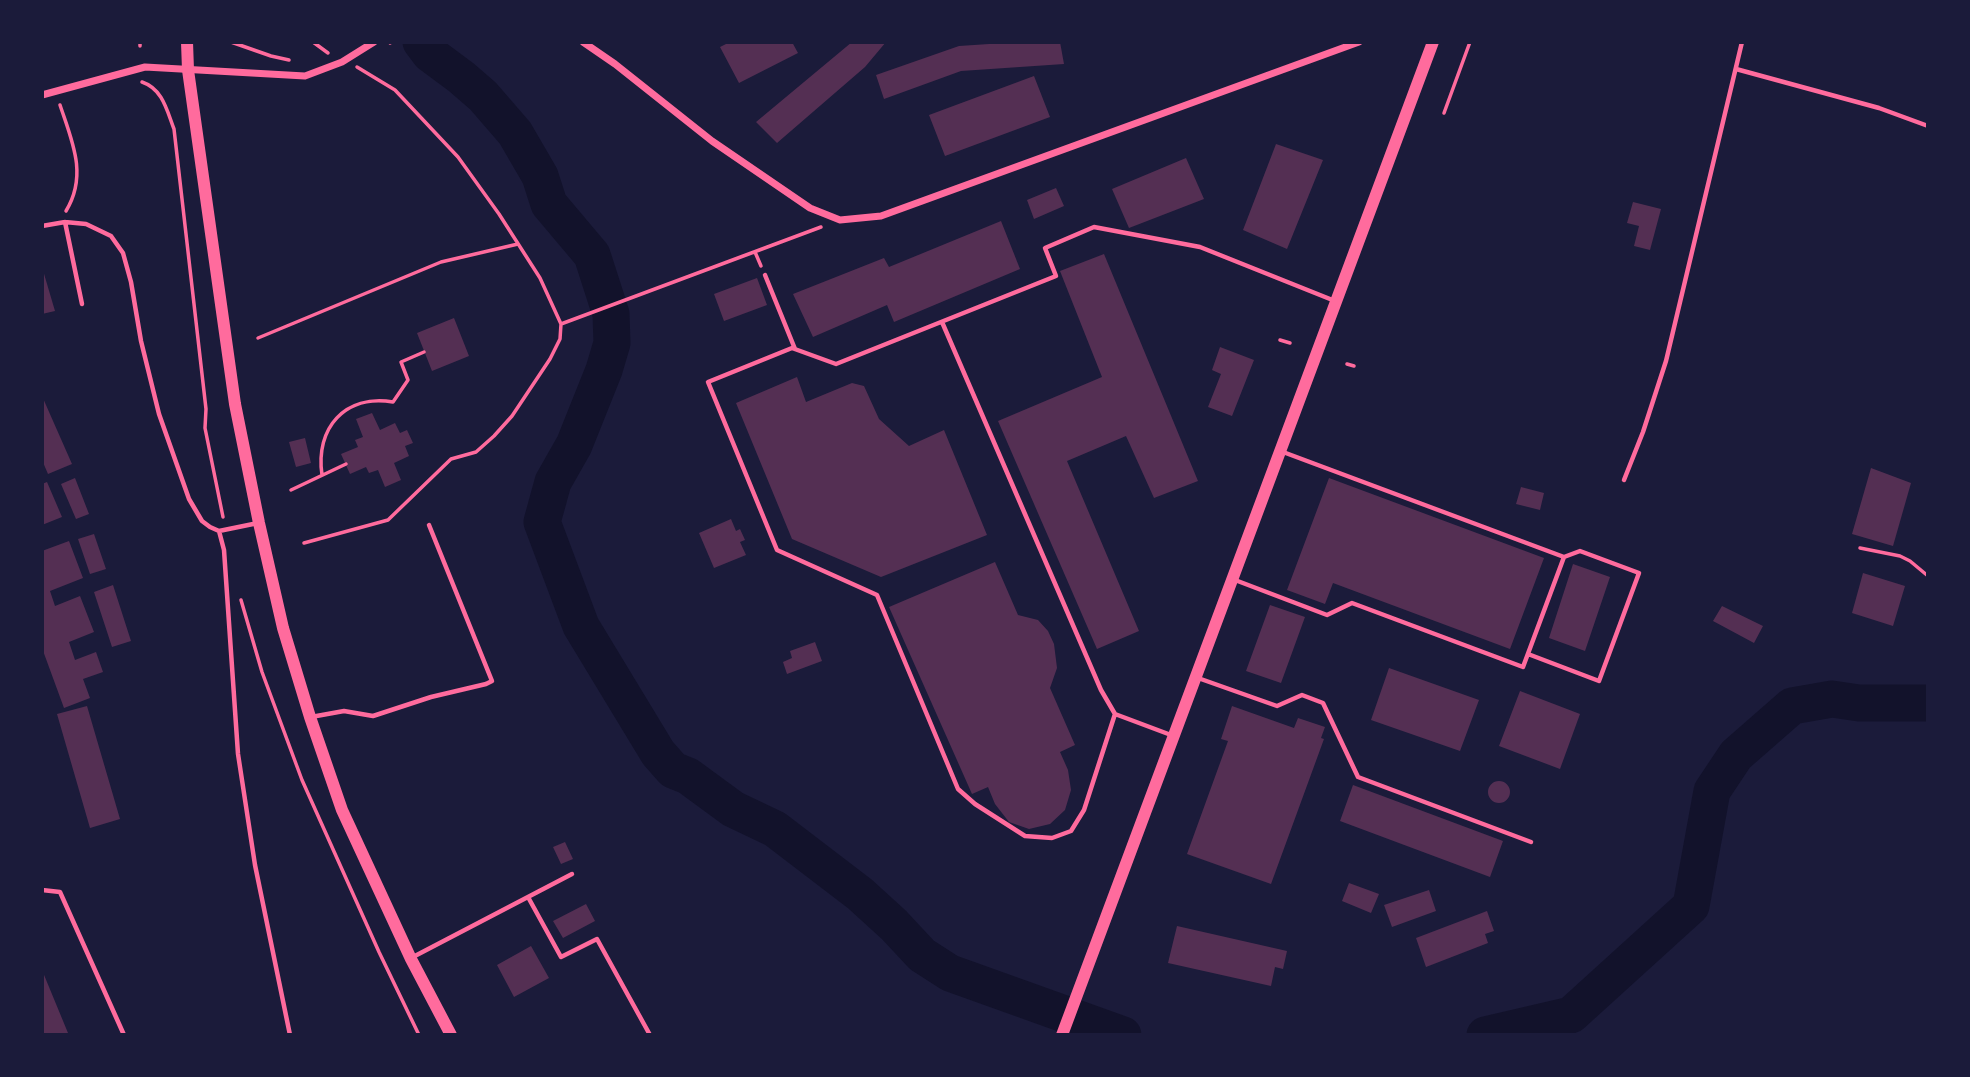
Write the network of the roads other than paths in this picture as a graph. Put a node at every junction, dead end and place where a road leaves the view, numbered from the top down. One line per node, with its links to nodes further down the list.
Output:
1 (187, 42): 8 (main road)
2 (374, 42): 8 (street)
3 (583, 42): 4 (street)
4 (1359, 42)
5 (1433, 42): 14 (main road)
6 (1742, 42): 7 (lane)
7 (1736, 69): 10 (lane); 19 (lane)
8 (188, 70): 9 (street); 20 (main road)
9 (42, 94)
10 (1928, 126)
11 (65, 222): 12 (lane); 15 (lane); 22 (lane)
12 (42, 226)
13 (765, 275): 17 (lane)
14 (1335, 301): 16 (lane); 18 (main road)
15 (82, 304)
16 (942, 322): 17 (lane); 27 (lane)
17 (795, 349): 27 (lane)
18 (1279, 450): 23 (lane); 24 (main road)
19 (1624, 480)
20 (259, 523): 22 (lane); 28 (main road)
21 (429, 525): 28 (lane)
22 (219, 531): 36 (lane)
23 (1564, 557): 25 (lane); 25 (lane)
24 (1231, 579): 25 (lane); 26 (main road)
25 (1528, 654)
26 (1194, 676): 29 (main road); 30 (lane)
27 (1115, 714): 29 (lane)
28 (310, 717): 34 (main road)
29 (1172, 735): 39 (main road)
30 (1531, 842)
31 (572, 874): 33 (lane)
32 (42, 890): 35 (lane)
33 (528, 897): 34 (lane); 38 (lane)
34 (411, 959): 37 (main road)
35 (124, 1035)
36 (290, 1035)
37 (451, 1035)
38 (650, 1035)
39 (1062, 1035)

